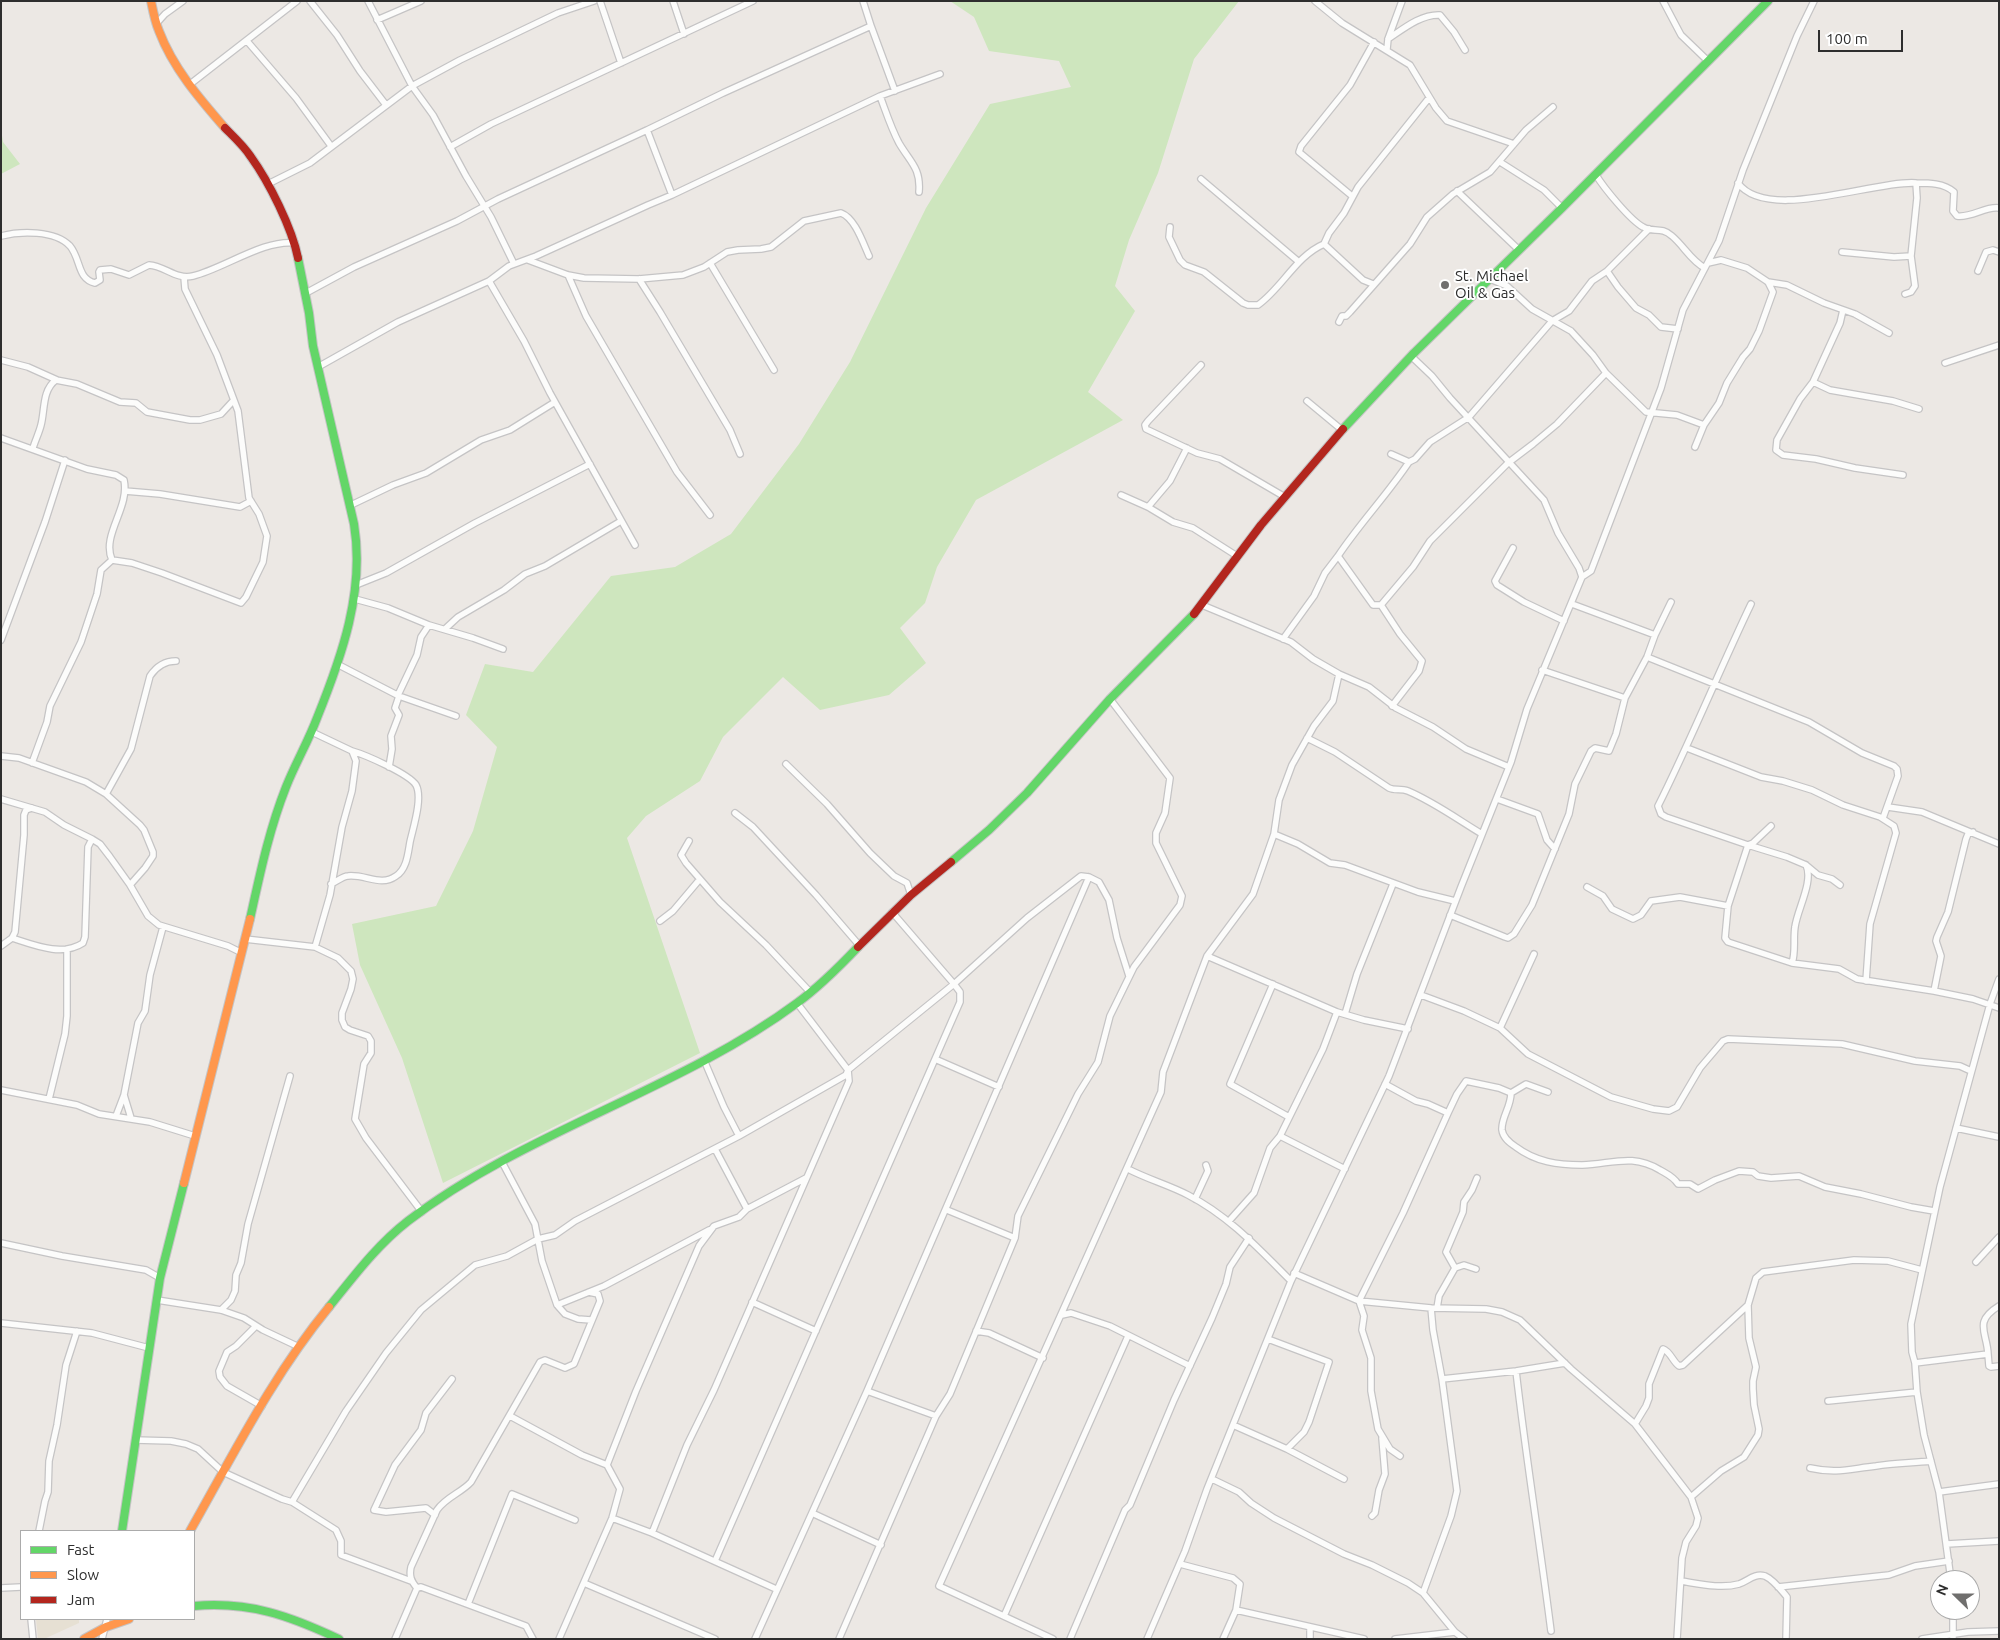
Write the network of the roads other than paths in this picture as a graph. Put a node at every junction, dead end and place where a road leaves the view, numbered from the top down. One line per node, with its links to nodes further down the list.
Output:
1 (151, 1): 18 (street)
2 (183, 1): 18 (street)
3 (297, 1): 22 (street)
4 (310, 1): 34 (street)
5 (368, 1): 17 (street)
6 (421, 1): 17 (street)
7 (594, 1): 30 (street)
8 (600, 1): 27 (street)
9 (673, 1): 20 (street)
10 (752, 1): 20 (street)
11 (863, 1): 19 (street)
12 (1315, 1): 23 (street)
13 (1402, 1): 21 (street)
14 (1663, 1): 26 (street)
15 (1768, 1): 26 (street)
16 (1814, 1): 44 (street)
17 (377, 20): 30 (street)
18 (156, 24): 29 (street)
19 (871, 26): 31 (street); 36 (street)
20 (684, 34): 27 (street)
21 (1388, 39): 24 (street); 25 (street)
22 (247, 41): 29 (street); 38 (street)
23 (1374, 42): 24 (street); 51 (street)
24 (1387, 49): 33 (street)
25 (1465, 50)
26 (1708, 61): 41 (street)
27 (621, 63): 39 (street)
28 (940, 74): 31 (street)
29 (189, 85): 45 (street)
30 (412, 86): 34 (street); 39 (street)
31 (895, 91): 32 (street)
32 (880, 96): 48 (street); 50 (street)
33 (1429, 98): 37 (street); 51 (street)
34 (386, 105): 38 (street)
35 (1553, 107): 37 (street)
36 (647, 130): 50 (street); 52 (street)
37 (1514, 144): 40 (street)
38 (330, 146): 45 (street)
39 (450, 147): 52 (street)
40 (1500, 162): 47 (street); 53 (street)
41 (1596, 175): 53 (street); 56 (street)
42 (1201, 179): 68 (street)
43 (1916, 182): 46 (street); 54 (street); 65 (street)
44 (1738, 183): 46 (street); 49 (street)
45 (268, 184): 58 (street)
46 (1743, 190): 49 (street)
47 (1457, 191): 60 (street); 81 (street)
48 (919, 192)
49 (1734, 193): 61 (street)
50 (672, 195): 66 (street)
51 (1352, 196): 59 (street)
52 (486, 207): 70 (street); 83 (street)
53 (1562, 208): 60 (street)
54 (1999, 208)
55 (1170, 227): 68 (street)
56 (1649, 229): 71 (street); 72 (street)
57 (1, 236): 75 (street)
58 (295, 243): 75 (street); 83 (street)
59 (1324, 244): 68 (street); 81 (street)
60 (1519, 250): 77 (street)
61 (1715, 251): 67 (street); 71 (street)
62 (1842, 252): 65 (street)
63 (1999, 252): 73 (street)
64 (869, 256): 69 (street)
65 (1911, 256): 84 (street)
66 (528, 260): 70 (street); 74 (street)
67 (1721, 260): 71 (street); 79 (street)
68 (1299, 262)
69 (710, 263): 76 (street); 96 (street)
70 (514, 264): 78 (street)
71 (1707, 266): 88 (street)
72 (1607, 271): 86 (street); 88 (street)
73 (1978, 271)
74 (568, 275): 76 (street); 125 (street)
75 (184, 277): 100 (street)
76 (639, 279): 112 (street)
77 (1490, 279): 86 (street); 91 (street)
78 (489, 281): 95 (street); 102 (street)
79 (1768, 282): 80 (street); 82 (street)
80 (1779, 283): 82 (street); 85 (street)
81 (1373, 284): 87 (street)
82 (1773, 292): 106 (street)
83 (306, 293): 95 (street)
84 (1905, 294)
85 (1843, 310): 89 (street); 99 (street)
86 (1552, 321): 97 (street); 105 (street)
87 (1339, 322)
88 (1678, 329): 104 (street)
89 (1889, 333)
90 (1999, 345): 93 (street)
91 (1411, 356): 105 (street); 107 (street)
92 (1, 360): 98 (street)
93 (1945, 363)
94 (1202, 364): 111 (street)
95 (318, 367): 123 (street)
96 (774, 370)
97 (1606, 373): 104 (street); 116 (street)
98 (57, 380): 100 (street); 110 (street)
99 (1813, 382): 103 (street); 118 (street)
100 (233, 401): 122 (street)
101 (1307, 401): 107 (street)
102 (555, 402): 117 (street); 123 (street)
103 (1919, 409)
104 (1651, 414): 106 (street); 133 (street)
105 (1469, 417): 115 (street); 116 (street)
106 (1704, 425): 109 (street)
107 (1342, 430): 121 (street)
108 (1, 438): 110 (street)
109 (1695, 447)
110 (33, 448): 114 (street)
111 (1187, 448): 121 (street); 124 (street)
112 (740, 454)
113 (1391, 454): 115 (street)
114 (65, 460): 119 (street); 147 (street)
115 (1409, 462): 130 (street)
116 (1508, 462): 132 (street); 141 (street)
117 (590, 464): 126 (street); 135 (street)
118 (1903, 475)
119 (125, 491): 122 (street); 131 (street)
120 (1122, 495): 124 (street)
121 (1284, 497): 129 (street)
122 (251, 501): 131 (street)
123 (349, 506): 135 (street)
124 (1148, 507): 129 (street)
125 (710, 515)
126 (621, 521): 127 (street); 144 (street)
127 (635, 545)
128 (1513, 548): 142 (street)
129 (1237, 556): 140 (street)
130 (1338, 556): 141 (street); 146 (street)
131 (112, 560): 165 (street)
132 (1579, 568): 133 (street); 134 (street)
133 (1591, 571): 134 (street)
134 (1582, 577): 138 (street)
135 (356, 585): 136 (street)
136 (355, 599): 143 (street); 151 (street)
137 (1672, 602): 145 (street)
138 (1572, 604): 142 (street); 145 (street)
139 (1751, 604): 154 (street)
140 (1202, 605): 146 (street); 157 (street)
141 (1380, 605): 158 (street)
142 (1564, 621): 152 (street)
143 (429, 625): 144 (street); 155 (street)
144 (446, 629): 148 (street)
145 (1655, 635): 149 (street)
146 (1283, 639): 153 (street)
147 (1, 640)
148 (503, 649)
149 (1647, 657): 154 (street); 156 (street)
150 (176, 661): 169 (street)
151 (337, 664): 155 (street); 160 (street)
152 (1542, 670): 156 (street); 168 (street)
153 (1340, 674): 158 (street); 161 (street)
154 (1714, 684): 162 (street); 172 (street)
155 (399, 696): 159 (street); 167 (street)
156 (1625, 698): 184 (street)
157 (1110, 699): 193 (street); 210 (street)
158 (1392, 706): 168 (street)
159 (456, 716)
160 (312, 732): 163 (street); 201 (street)
161 (1307, 738): 178 (street); 179 (street)
162 (1687, 748): 175 (street); 183 (street)
163 (352, 751): 167 (street); 188 (street)
164 (1, 756): 165 (street)
165 (32, 763): 169 (street)
166 (786, 764): 193 (street)
167 (388, 767): 188 (street)
168 (1509, 767): 170 (street)
169 (106, 794): 190 (street)
170 (1497, 799): 179 (street); 184 (street)
171 (1, 800): 173 (street)
172 (1888, 807): 175 (street); 177 (street)
173 (32, 808): 180 (street); 200 (street)
174 (735, 813): 202 (street)
175 (1883, 818): 212 (street)
176 (1772, 826): 183 (street)
177 (1973, 832): 182 (street); 215 (street)
178 (1274, 834): 189 (street); 208 (street)
179 (1482, 834): 194 (street)
180 (92, 839): 190 (street); 205 (street)
181 (689, 841): 187 (street)
182 (1999, 844)
183 (1748, 845): 185 (street); 195 (street)
184 (1555, 849): 197 (street)
185 (1806, 865): 191 (street); 209 (street)
186 (1089, 877): 210 (street); 213 (street); 231 (street)
187 (700, 879): 198 (street); 216 (street)
188 (331, 884): 204 (street)
189 (1393, 884): 194 (street); 222 (street)
190 (130, 885): 199 (street)
191 (1840, 885)
192 (1587, 886): 195 (street)
193 (911, 895): 196 (street)
194 (1455, 902): 197 (street)
195 (1728, 906): 209 (street)
196 (892, 912): 202 (street); 213 (street)
197 (1450, 915): 217 (street)
198 (660, 921)
199 (163, 927): 206 (street); 235 (street)
200 (12, 938): 203 (street); 205 (street)
201 (245, 939): 204 (street); 206 (street)
202 (859, 945): 216 (street)
203 (1, 946)
204 (315, 947): 257 (street)
205 (67, 949): 236 (street)
206 (242, 953): 242 (street)
207 (1534, 954): 223 (street)
208 (1207, 956): 214 (street); 249 (street)
209 (1792, 963): 212 (street)
210 (1129, 976): 261 (street)
211 (1999, 980): 219 (street)
212 (1866, 981): 215 (street)
213 (954, 984): 225 (street); 227 (street)
214 (1273, 984): 221 (street); 239 (street)
215 (1934, 991): 219 (street)
216 (810, 992): 218 (street)
217 (1421, 995): 223 (street); 224 (street)
218 (797, 1003): 226 (street); 227 (street)
219 (1990, 1004): 220 (street); 228 (street)
220 (1999, 1008)
221 (1338, 1012): 222 (street); 239 (street)
222 (1345, 1014): 224 (street)
223 (1500, 1028): 228 (street)
224 (1408, 1029): 230 (street)
225 (935, 1059): 231 (street); 288 (street)
226 (704, 1060): 243 (street); 247 (street)
227 (848, 1070): 243 (street); 251 (street)
228 (1971, 1072): 241 (street)
229 (290, 1076): 282 (street)
230 (1385, 1084): 237 (street); 250 (street)
231 (999, 1087): 255 (street)
232 (1, 1090): 236 (street)
233 (1548, 1092): 234 (street)
234 (1510, 1093): 237 (street); 256 (street)
235 (124, 1095): 238 (street); 240 (street)
236 (50, 1099): 238 (street)
237 (1448, 1114): 276 (street)
238 (116, 1116): 240 (street)
239 (1289, 1117): 244 (street)
240 (131, 1118): 242 (street)
241 (1956, 1128): 245 (street); 256 (street)
242 (195, 1136): 272 (street)
243 (739, 1136): 246 (street)
244 (1280, 1136): 250 (street); 258 (street)
245 (1999, 1137)
246 (714, 1149): 254 (street); 263 (street)
247 (502, 1162): 257 (street); 263 (street)
248 (1206, 1165): 253 (street)
249 (1128, 1169): 253 (street); 283 (street)
250 (1345, 1169): 271 (street)
251 (806, 1178): 254 (street); 277 (street)
252 (1477, 1178): 268 (street)
253 (1195, 1199): 258 (street)
254 (747, 1209): 259 (street)
255 (947, 1210): 261 (street); 303 (street)
256 (1934, 1210): 270 (street)
257 (422, 1212): 292 (street)
258 (1228, 1221): 262 (street)
259 (712, 1228): 264 (street); 266 (street)
260 (1999, 1236): 267 (street)
261 (1015, 1238): 289 (street)
262 (1249, 1238): 273 (street); 298 (street)
263 (538, 1239): 278 (street); 324 (street)
264 (694, 1239): 266 (street); 274 (street)
265 (1, 1243): 272 (street)
266 (699, 1246): 316 (street)
267 (1976, 1262)
268 (1456, 1268): 269 (street); 281 (street)
269 (1476, 1269)
270 (1922, 1270): 279 (street); 297 (street)
271 (1294, 1273): 273 (street); 276 (street)
272 (160, 1278): 275 (street)
273 (1291, 1281): 291 (street)
274 (589, 1292): 278 (street); 284 (street)
275 (157, 1300): 282 (street); 293 (street)
276 (1359, 1301): 281 (street); 311 (street)
277 (752, 1302): 288 (street); 333 (street)
278 (557, 1305): 284 (street)
279 (1748, 1305): 309 (street); 323 (street)
280 (1999, 1306): 294 (street)
281 (1434, 1308): 296 (street); 302 (street)
282 (221, 1310): 286 (street)
283 (1062, 1315): 290 (street); 295 (street)
284 (592, 1320): 307 (street)
285 (1, 1323): 287 (street)
286 (256, 1326): 292 (street); 306 (street)
287 (77, 1331): 293 (street); 330 (street)
288 (816, 1331): 337 (street)
289 (976, 1332): 295 (street); 308 (street)
290 (1128, 1336): 298 (street); 353 (street)
291 (1268, 1339): 310 (street); 313 (street)
292 (299, 1346): 306 (street)
293 (149, 1348): 312 (street)
294 (1988, 1354): 297 (street); 299 (street)
295 (1043, 1358): 353 (street)
296 (1565, 1363): 300 (street); 309 (street)
297 (1916, 1363): 304 (street)
298 (1190, 1366): 375 (street)
299 (1999, 1366)
300 (1516, 1371): 302 (street); 359 (street)
301 (452, 1379): 326 (street)
302 (1442, 1379): 349 (street)
303 (867, 1392): 308 (street); 325 (street)
304 (1917, 1392): 305 (street); 315 (street)
305 (1828, 1400)
306 (262, 1406): 318 (street)
307 (510, 1416): 316 (street); 326 (street)
308 (936, 1416): 336 (street)
309 (1634, 1424): 323 (street)
310 (1233, 1425): 313 (street); 319 (street)
311 (1382, 1436): 314 (street); 327 (street)
312 (135, 1440): 318 (street); 331 (street)
313 (1287, 1449): 320 (street)
314 (1400, 1456)
315 (1931, 1461): 317 (street); 322 (street)
316 (607, 1465): 328 (street)
317 (1810, 1468)
318 (223, 1472): 324 (street); 332 (street)
319 (1212, 1479): 339 (street); 349 (street)
320 (1344, 1479)
321 (1999, 1484): 322 (street)
322 (1939, 1492): 335 (street)
323 (1691, 1497): 342 (street)
324 (292, 1502): 341 (street)
325 (812, 1513): 336 (street); 348 (street)
326 (435, 1515): 341 (street)
327 (1372, 1516)
328 (612, 1518): 333 (street); 343 (street)
329 (575, 1520): 350 (street)
330 (39, 1530)
331 (122, 1530)
332 (191, 1530)
333 (652, 1533): 337 (street)
334 (1999, 1541): 335 (street)
335 (1947, 1544): 338 (street)
336 (880, 1545): 373 (street)
337 (715, 1561): 348 (street)
338 (1950, 1561): 340 (street); 345 (street)
339 (1180, 1564): 352 (street); 376 (street)
340 (1951, 1570)
341 (411, 1581): 347 (street)
342 (1681, 1581): 345 (street); 382 (street)
343 (584, 1583): 370 (street); 371 (street)
344 (20, 1587): 346 (street)
345 (1778, 1587): 383 (street)
346 (1, 1588)
347 (417, 1588): 350 (street); 368 (street)
348 (776, 1590): 372 (street)
349 (1423, 1593): 361 (street)
350 (468, 1604): 369 (street)
351 (195, 1606): 362 (street)
352 (1236, 1610): 358 (street); 377 (street)
353 (1004, 1616): 374 (street)
354 (31, 1620): 364 (street)
355 (123, 1620): 357 (street)
356 (1953, 1620): 363 (street)
357 (106, 1623): 365 (street); 366 (street)
358 (1310, 1627): 378 (street); 379 (street)
359 (1551, 1630)
360 (1999, 1631): 363 (street)
361 (1455, 1632): 380 (street); 381 (street)
362 (323, 1635): 367 (street)
363 (1953, 1637): 384 (street)
364 (33, 1639)
365 (84, 1639)
366 (102, 1639)
367 (339, 1639)
368 (395, 1639)
369 (533, 1639)
370 (559, 1639)
371 (715, 1639)
372 (755, 1639)
373 (839, 1639)
374 (1053, 1639)
375 (1070, 1639)
376 (1147, 1639)
377 (1223, 1639)
378 (1310, 1639)
379 (1364, 1639)
380 (1396, 1639)
381 (1464, 1639)
382 (1677, 1639)
383 (1786, 1639)
384 (1922, 1639)

